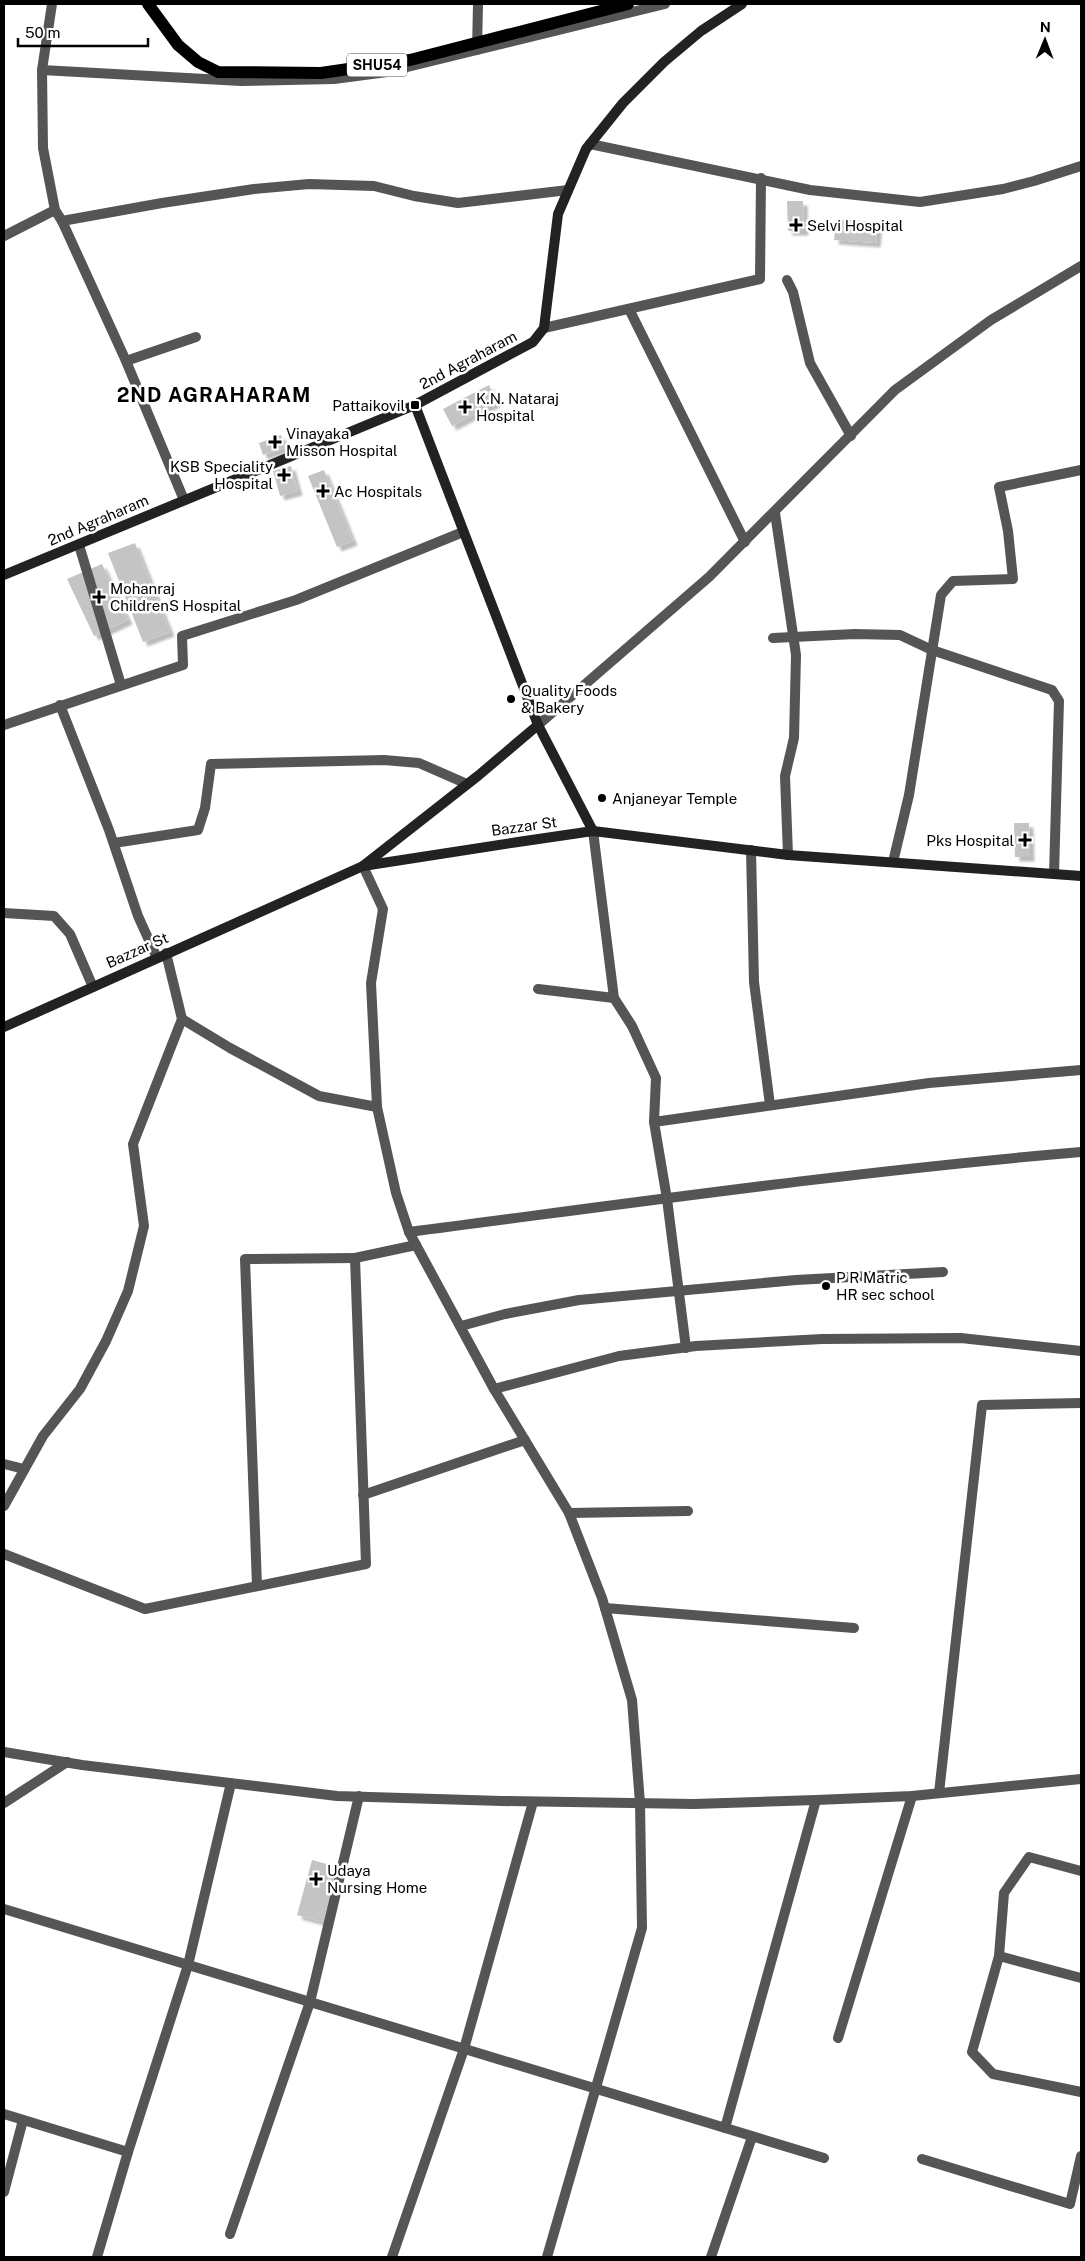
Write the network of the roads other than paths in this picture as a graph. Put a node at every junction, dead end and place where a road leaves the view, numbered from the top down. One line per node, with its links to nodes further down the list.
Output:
1 (52, 4): 8 (street)
2 (148, 4): 4 (main road, SHU54)
3 (478, 4): 7 (street)
4 (628, 4)
5 (664, 4): 7 (street)
6 (742, 4): 9 (main road)
7 (476, 50): 8 (street)
8 (42, 70): 13 (street)
9 (590, 144): 11 (street); 12 (main road)
10 (1081, 166): 11 (street)
11 (761, 178): 18 (street)
12 (568, 190): 14 (street); 19 (main road)
13 (55, 210): 14 (street); 15 (street)
14 (62, 221): 21 (street)
15 (4, 236)
16 (1081, 266): 23 (street)
17 (787, 280): 23 (street)
18 (629, 309): 19 (street); 28 (street)
19 (544, 328): 22 (main road, 2nd Agraharam)
20 (196, 337): 21 (street)
21 (126, 361): 25 (street)
22 (415, 405): 25 (main road, 2nd Agraharam); 27 (main road)
23 (851, 436): 26 (street)
24 (1081, 470): 33 (street)
25 (184, 500): 29 (main road, 2nd Agraharam)
26 (775, 513): 28 (street); 31 (street)
27 (463, 532): 34 (street); 37 (main road)
28 (745, 542): 37 (street)
29 (79, 545): 30 (main road, 2nd Agraharam); 34 (street)
30 (4, 575)
31 (794, 637): 32 (street); 33 (street); 42 (street)
32 (773, 638)
33 (932, 650): 43 (street); 45 (street)
34 (121, 685): 35 (street)
35 (60, 706): 36 (street); 40 (street)
36 (4, 725)
37 (538, 725): 38 (main road); 39 (main road)
38 (467, 784): 40 (street); 44 (main road)
39 (593, 831): 41 (main road, Bazzar St); 44 (main road, Bazzar St); 51 (street)
40 (114, 843): 48 (street)
41 (751, 850): 42 (main road, Bazzar St); 55 (street)
42 (788, 855): 43 (main road, Bazzar St)
43 (893, 862): 45 (main road, Bazzar St)
44 (363, 866): 48 (main road, Bazzar St); 56 (street)
45 (1054, 874): 46 (main road, Bazzar St)
46 (1081, 876)
47 (4, 913): 49 (street)
48 (162, 955): 49 (main road, Bazzar St); 52 (street)
49 (93, 986): 53 (main road, Bazzar St)
50 (538, 989): 51 (street)
51 (614, 998): 57 (street)
52 (182, 1019): 56 (street); 72 (street)
53 (4, 1027)
54 (1081, 1070): 55 (street)
55 (770, 1106): 57 (street)
56 (377, 1107): 60 (street)
57 (654, 1122): 59 (street)
58 (1081, 1152): 59 (street)
59 (667, 1199): 60 (street); 64 (street)
60 (409, 1232): 61 (street)
61 (416, 1245): 62 (street); 65 (street)
62 (355, 1258): 73 (street); 78 (street)
63 (943, 1272): 64 (street)
64 (679, 1290): 65 (street); 66 (street)
65 (460, 1326): 68 (street)
66 (686, 1348): 67 (street); 68 (street)
67 (1081, 1352)
68 (494, 1390): 70 (street)
69 (1081, 1403): 85 (street)
70 (525, 1440): 73 (street); 76 (street)
71 (4, 1464): 72 (street)
72 (24, 1469): 74 (street)
73 (363, 1495): 78 (street)
74 (4, 1506)
75 (688, 1511): 76 (street)
76 (569, 1513): 79 (street)
77 (4, 1554): 78 (street)
78 (257, 1586)
79 (605, 1608): 80 (street); 91 (street)
80 (854, 1628)
81 (4, 1752): 82 (street)
82 (67, 1762): 84 (street); 90 (street)
83 (1081, 1779): 85 (street)
84 (231, 1783): 86 (street); 95 (street)
85 (939, 1793): 87 (street)
86 (359, 1796): 89 (street); 97 (street)
87 (912, 1796): 88 (street); 98 (street)
88 (816, 1800): 91 (street); 104 (street)
89 (533, 1802): 91 (street); 99 (street)
90 (4, 1803)
91 (640, 1803): 100 (street)
92 (1081, 1871): 94 (street)
93 (4, 1909): 95 (street)
94 (999, 1956): 96 (street); 101 (street)
95 (188, 1965): 97 (street); 106 (street)
96 (1081, 1978)
97 (310, 2002): 99 (street); 112 (street)
98 (838, 2038)
99 (464, 2049): 100 (street); 114 (street)
100 (595, 2089): 104 (street); 115 (street)
101 (1081, 2092)
102 (4, 2114): 103 (street)
103 (23, 2120): 106 (street); 111 (street)
104 (725, 2128): 105 (street)
105 (752, 2137): 108 (street); 116 (street)
106 (128, 2152): 113 (street)
107 (1081, 2156): 110 (street)
108 (824, 2158)
109 (922, 2160): 110 (street)
110 (1078, 2186)
111 (4, 2192)
112 (230, 2234)
113 (97, 2257)
114 (392, 2257)
115 (548, 2257)
116 (711, 2257)

